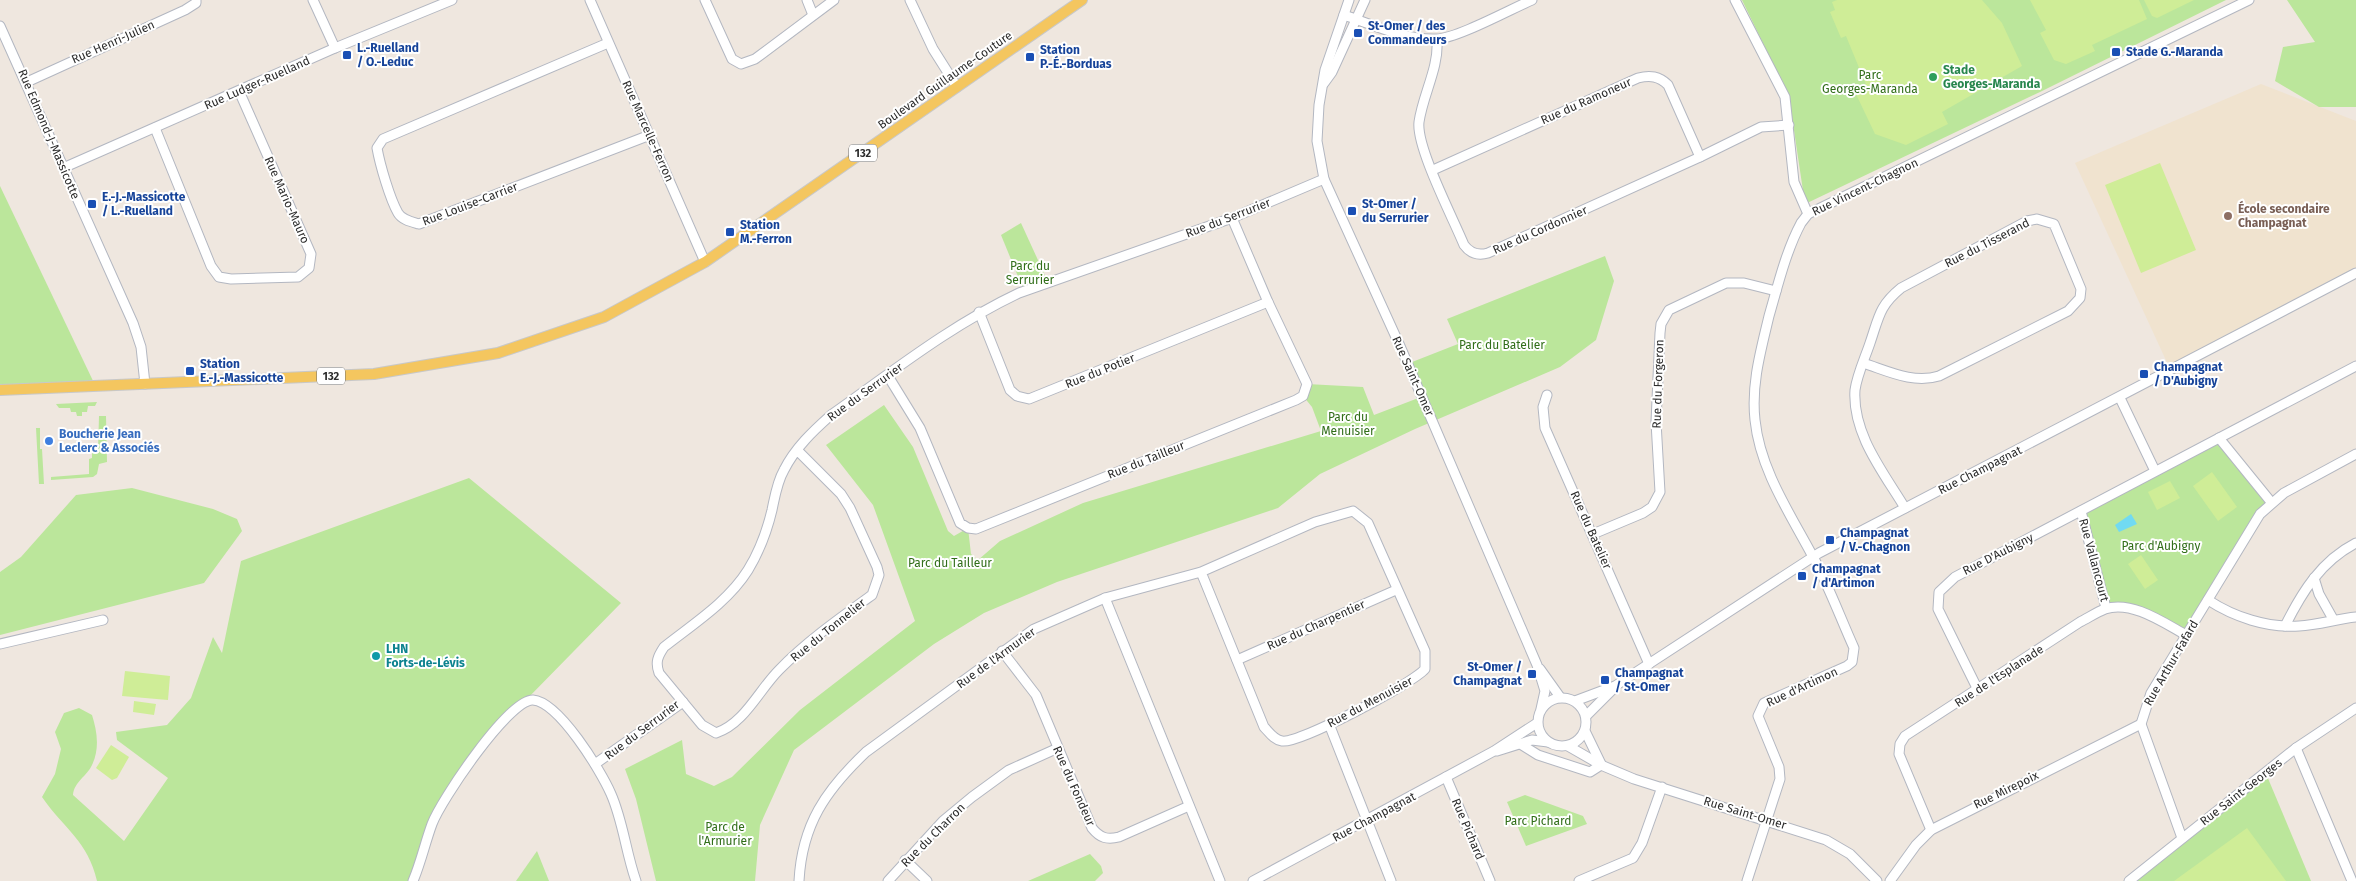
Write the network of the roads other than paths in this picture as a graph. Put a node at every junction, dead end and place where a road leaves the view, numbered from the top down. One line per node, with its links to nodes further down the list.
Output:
1 (196, 0): 22 (street, Rue Henri-Julien)
2 (313, 0): 21 (street)
3 (452, 0): 21 (street, Rue Ludger-Ruelland)
4 (590, 0): 20 (street, Rue Marcelle-Ferron)
5 (705, 0): 15 (street)
6 (807, 0): 15 (street)
7 (834, 0): 15 (street)
8 (910, 0): 24 (street)
9 (1082, 0): 24 (main road, Boulevard Guillaume-Couture / 132)
10 (1349, 0): 16 (street, Rue Saint-Omer)
11 (1365, 0): 17 (street, Rue Saint-Omer)
12 (1532, 0): 19 (street)
13 (1735, 0): 26 (street)
14 (2249, 0): 33 (street, Rue Vincent-Chagnon)
15 (814, 15)
16 (1344, 15): 17 (street); 23 (street, Rue Saint-Omer)
17 (1356, 19): 19 (street); 23 (street, Rue Saint-Omer)
18 (0, 26): 22 (street, Rue Edmond-J-Massicotte)
19 (1437, 40): 31 (street, Rue du Cordonnier)
20 (608, 43): 28 (street, Rue Marcelle-Ferron); 28 (street, Rue Louise-Carrier)
21 (335, 48): 25 (street, Rue Ludger-Ruelland)
22 (26, 82): 30 (street, Rue Edmond-J-Massicotte)
23 (1324, 83): 32 (street, Rue Saint-Omer)
24 (957, 87): 35 (main road, Boulevard Guillaume-Couture / 132)
25 (238, 91): 27 (street, Rue Ludger-Ruelland); 27 (street, Rue Mario-Mauro)
26 (1789, 125): 29 (street, Rue du Cordonnier); 33 (street)
27 (155, 128): 30 (street, Rue Ludger-Ruelland)
28 (650, 135): 35 (street, Rue Marcelle-Ferron)
29 (1700, 157): 31 (street, Rue du Ramoneur); 31 (street, Rue du Cordonnier)
30 (63, 168): 43 (street, Rue Edmond-J-Massicotte)
31 (1432, 170)
32 (1324, 178): 34 (street, Rue du Serrurier); 72 (street, Rue Saint-Omer)
33 (1808, 214): 37 (street, Rue Vincent-Chagnon)
34 (1232, 218): 38 (street, Rue du Tailleur); 39 (street, Rue du Serrurier)
35 (705, 262): 43 (main road, Boulevard Guillaume-Couture / 132)
36 (2356, 273): 46 (street, Rue Champagnat)
37 (1776, 291): 54 (street, Rue du Forgeron); 56 (street, Rue Vincent-Chagnon)
38 (1268, 302): 39 (street, Rue du Potier); 42 (street, Rue du Tailleur)
39 (979, 312): 42 (street, Rue du Serrurier)
40 (1863, 363): 40 (street, Rue du Tisserand); 52 (street, Rue du Tisserand)
41 (2356, 366): 47 (street, Rue D'Aubigny)
42 (888, 376): 48 (street, Rue du Serrurier)
43 (145, 384): 44 (main road, Boulevard Guillaume-Couture / 132)
44 (0, 390)
45 (1547, 395): 54 (street, Rue du Batelier)
46 (2120, 398): 50 (street); 52 (street, Rue Champagnat)
47 (2219, 438): 50 (street, Rue D'Aubigny); 51 (street)
48 (797, 450): 77 (street, Rue du Serrurier); 77 (street, Rue du Tonnelier)
49 (2356, 454): 51 (street, Rue Arthur-Fafard)
50 (2155, 471): 53 (street, Rue D'Aubigny)
51 (2271, 502): 61 (street, Rue Arthur-Fafard)
52 (1905, 508): 56 (street, Rue Champagnat)
53 (2081, 511): 62 (street, Rue Vallancourt); 74 (street, Rue D'Aubigny)
54 (1593, 534): 71 (street, Rue du Batelier)
55 (2356, 543): 58 (street)
56 (1813, 556): 71 (street, Rue Champagnat); 96 (street, Rue d'Artimon)
57 (1201, 572): 59 (street, Rue du Menuisier); 60 (street, Rue du Menuisier); 70 (street, Rue du Menuisier)
58 (2314, 578): 64 (street); 66 (street)
59 (1396, 590): 70 (street, Rue du Charpentier); 82 (street, Rue du Menuisier)
60 (1105, 598): 69 (street, Rue de l'Armurier); 95 (street)
61 (2208, 600): 66 (street); 67 (street, Rue Arthur-Fafard)
62 (2106, 608): 67 (street); 74 (street, Rue de l'Esplanade)
63 (2356, 617): 64 (street)
64 (2333, 619): 66 (street)
65 (103, 620): 68 (street)
66 (2285, 626)
67 (2186, 635): 83 (street, Rue Arthur-Fafard)
68 (0, 644)
69 (1002, 651): 88 (street, Rue du Fondeur); 103 (street, Rue de l'Armurier)
70 (1237, 660): 82 (street, Rue du Menuisier)
71 (1649, 664): 73 (street, Rue Champagnat)
72 (1537, 665): 75 (street, Rue Saint-Omer); 79 (street, Rue Saint-Omer)
73 (1615, 686): 76 (street, Rue Champagnat); 80 (street, Rue Champagnat)
74 (1978, 690): 98 (street, Rue de l'Esplanade)
75 (1560, 697): 76 (street); 79 (street)
76 (1575, 701): 80 (street)
77 (683, 702): 91 (street, Rue du Serrurier)
78 (2356, 708): 89 (street, Rue Saint-Georges)
79 (1541, 709): 81 (street)
80 (1586, 716): 84 (street)
81 (1537, 723): 85 (street); 90 (street, Rue Champagnat)
82 (1329, 724): 97 (street)
83 (2141, 724): 98 (street, Rue Mirepoix); 99 (street)
84 (1585, 731): 87 (street); 92 (street)
85 (1548, 742): 86 (street, Rue Champagnat); 87 (street)
86 (1522, 745): 90 (street, Rue Champagnat); 92 (street)
87 (1568, 746): 92 (street, Rue Saint-Omer)
88 (1058, 748): 95 (street, Rue du Fondeur); 100 (street, Rue du Charron)
89 (2296, 748): 99 (street, Rue Saint-Georges); 115 (street)
90 (1494, 751): 93 (street, Rue Champagnat)
91 (595, 764): 101 (street); 102 (street)
92 (1601, 765): 94 (street, Rue Saint-Omer)
93 (1446, 777): 97 (street, Rue Champagnat); 109 (street, Rue Pichard)
94 (1662, 788): 96 (street, Rue Saint-Omer); 110 (street)
95 (1189, 806): 106 (street)
96 (1766, 820): 111 (street, Rue d'Artimon); 112 (street, Rue Saint-Omer)
97 (1367, 821): 107 (street, Rue Champagnat); 108 (street)
98 (1931, 830): 113 (street, Rue Mirepoix)
99 (2182, 838): 114 (street, Rue Saint-Georges)
100 (905, 860): 104 (street, Rue du Charron); 105 (street)
101 (413, 881)
102 (636, 881)
103 (799, 881)
104 (888, 881)
105 (928, 881)
106 (1220, 881)
107 (1253, 881)
108 (1391, 881)
109 (1490, 881)
110 (1579, 881)
111 (1747, 881)
112 (1877, 881)
113 (1890, 881)
114 (2129, 881)
115 (2352, 881)

